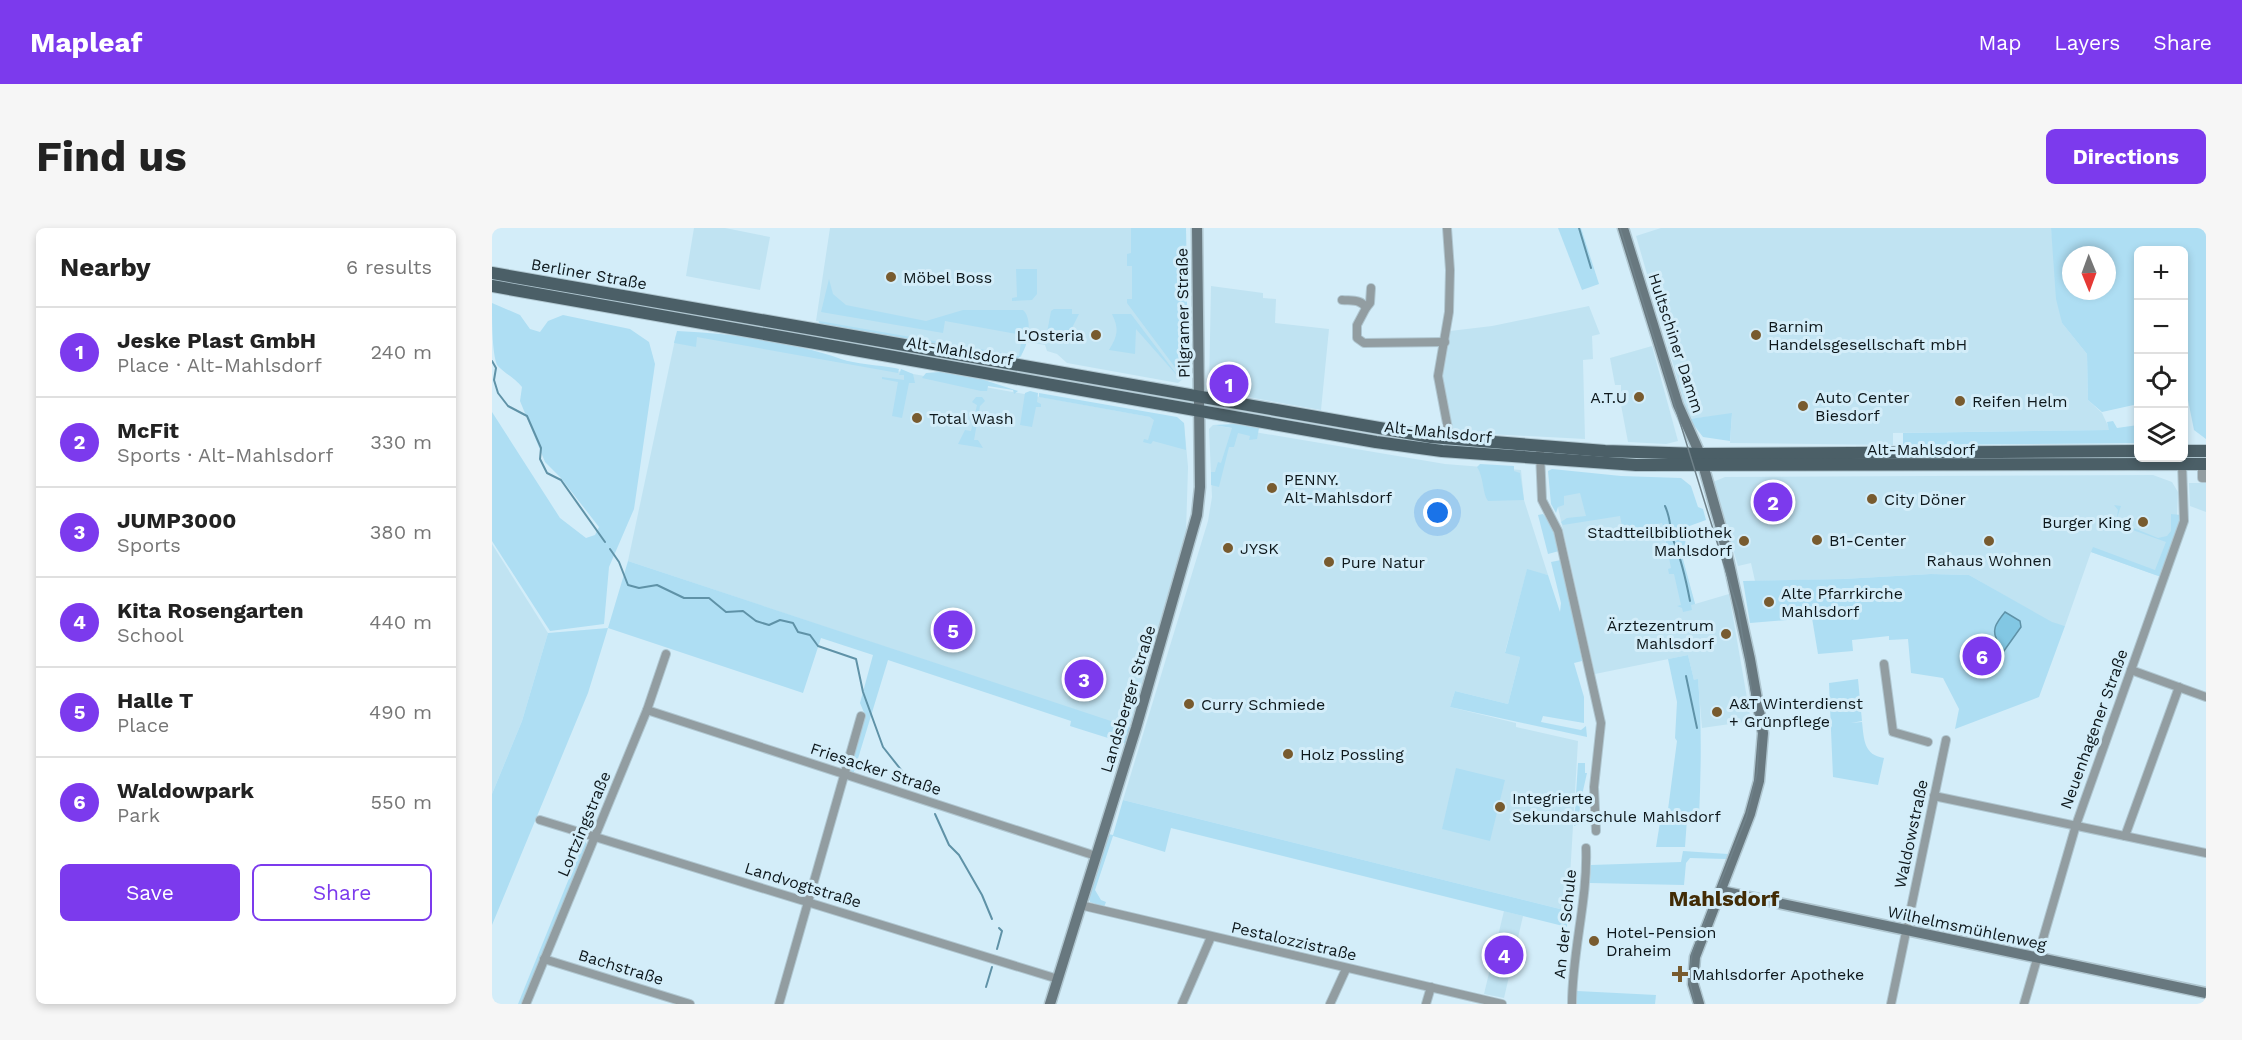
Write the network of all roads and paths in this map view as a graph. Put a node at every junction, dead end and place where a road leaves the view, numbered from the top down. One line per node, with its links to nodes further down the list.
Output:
1 (1197, 228): 11 (street, Pilgramer Straße)
2 (1447, 228): 10 (street)
3 (1623, 228): 17 (street, Hultschiner Damm)
4 (492, 273): 9 (main road, Berliner Straße)
5 (492, 286): 9 (main road, Berliner Straße)
6 (1371, 288): 8 (street)
7 (1342, 300): 8 (street)
8 (1366, 308): 10 (street)
9 (680, 313): 11 (main road, Alt-Mahlsdorf)
10 (1445, 342): 12 (street)
11 (1198, 404): 12 (main road, Alt-Mahlsdorf); 16 (main road, Alt-Mahlsdorf); 39 (street, Landsberger Straße)
12 (1450, 439): 16 (main road, Alt-Mahlsdorf)
13 (2134, 451): 17 (main road, Alt-Mahlsdorf)
14 (2188, 451): 15 (main road)
15 (2206, 451)
16 (1540, 452): 17 (main road, Alt-Mahlsdorf); 34 (street)
17 (1702, 460): 18 (main road, Alt-Mahlsdorf); 40 (street, Hultschiner Damm)
18 (2182, 464): 19 (main road, Alt-Mahlsdorf); 23 (street, Neuenhagener Straße)
19 (2204, 464): 20 (street, Alt-Mahlsdorf)
20 (2206, 478)
21 (666, 654): 26 (street, Lortzingstraße)
22 (1884, 664): 29 (street)
23 (2132, 670): 24 (street); 33 (street, Neuenhagener Straße)
24 (2179, 687): 25 (street); 35 (street)
25 (2206, 697)
26 (647, 710): 30 (street, Friesacker Straße); 36 (street, Lortzingstraße)
27 (861, 716): 30 (street)
28 (1946, 740): 31 (street, Waldowstraße)
29 (1928, 742)
30 (846, 775): 39 (street, Friesacker Straße); 41 (street)
31 (1934, 796): 33 (street); 43 (street, Waldowstraße)
32 (540, 820): 36 (street, Landvogtstraße)
33 (2076, 825): 35 (street); 45 (street, Neuenhagener Straße)
34 (1596, 831)
35 (2125, 836): 38 (street)
36 (595, 837): 41 (street, Landvogtstraße); 46 (street, Lortzingstraße)
37 (1586, 848): 60 (street, An der Schule)
38 (2206, 853)
39 (1096, 856): 42 (street, Landsberger Straße)
40 (1722, 891): 43 (street, Wilhelmsmühlenweg); 51 (street, Hultschiner Damm)
41 (808, 903): 48 (street, Landvogtstraße); 54 (street)
42 (1080, 905): 44 (street, Pestalozzistraße); 48 (street, Landsberger Straße)
43 (1906, 930): 45 (street, Wilhelmsmühlenweg); 61 (street, Waldowstraße)
44 (1211, 937): 47 (street, Pestalozzistraße); 56 (street)
45 (2036, 958): 50 (street, Wilhelmsmühlenweg); 62 (street, Neuenhagener Straße)
46 (544, 959): 52 (street, Lortzingstraße); 53 (street, Bachstraße)
47 (1346, 969): 49 (street, Pestalozzistraße); 57 (street)
48 (1058, 979): 55 (street, Landsberger Straße)
49 (1431, 987): 58 (street); 59 (street, Pestalozzistraße)
50 (2206, 993)
51 (1696, 1003)
52 (526, 1004)
53 (690, 1004)
54 (779, 1004)
55 (1050, 1004)
56 (1182, 1004)
57 (1330, 1004)
58 (1426, 1004)
59 (1502, 1004)
60 (1572, 1004)
61 (1892, 1004)
62 (2024, 1004)

